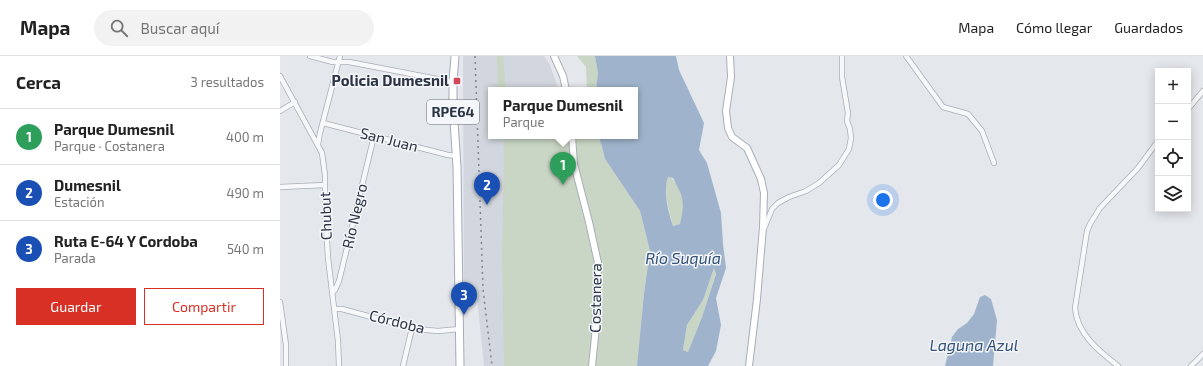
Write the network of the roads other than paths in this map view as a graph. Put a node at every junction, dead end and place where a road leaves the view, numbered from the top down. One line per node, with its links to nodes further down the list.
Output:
1 (310, 56): 8 (street)
2 (340, 56): 8 (street)
3 (455, 56): 10 (main road, RPE64)
4 (554, 56): 11 (street)
5 (730, 56): 25 (street)
6 (842, 56): 25 (street)
7 (906, 56): 22 (street)
8 (339, 62): 10 (street); 16 (street)
9 (280, 76): 13 (street, Chubut)
10 (453, 82): 21 (main road, RPE64)
11 (565, 87)
12 (1203, 91): 14 (street)
13 (295, 102): 15 (street); 19 (street, Chubut)
14 (1191, 105)
15 (280, 111)
16 (323, 123): 17 (street, San Juan); 19 (street)
17 (374, 136): 21 (street, San Juan); 26 (street, Río Negro)
18 (572, 139): 36 (street, Costanera)
19 (318, 144): 23 (street, Chubut)
20 (1155, 145): 38 (street)
21 (456, 156): 30 (main road, RPE64)
22 (994, 163)
23 (325, 185): 24 (street); 26 (street, Chubut)
24 (280, 187)
25 (762, 233): 37 (street)
26 (332, 292): 28 (street, Chubut)
27 (280, 302): 32 (street)
28 (334, 309): 29 (street, Córdoba); 33 (street, Chubut)
29 (412, 328): 30 (street, Córdoba); 34 (street)
30 (460, 329): 35 (main road, RPE64)
31 (1203, 354): 39 (street)
32 (286, 366)
33 (339, 366)
34 (403, 366)
35 (460, 366)
36 (592, 366)
37 (749, 366)
38 (1118, 366)
39 (1191, 366)

